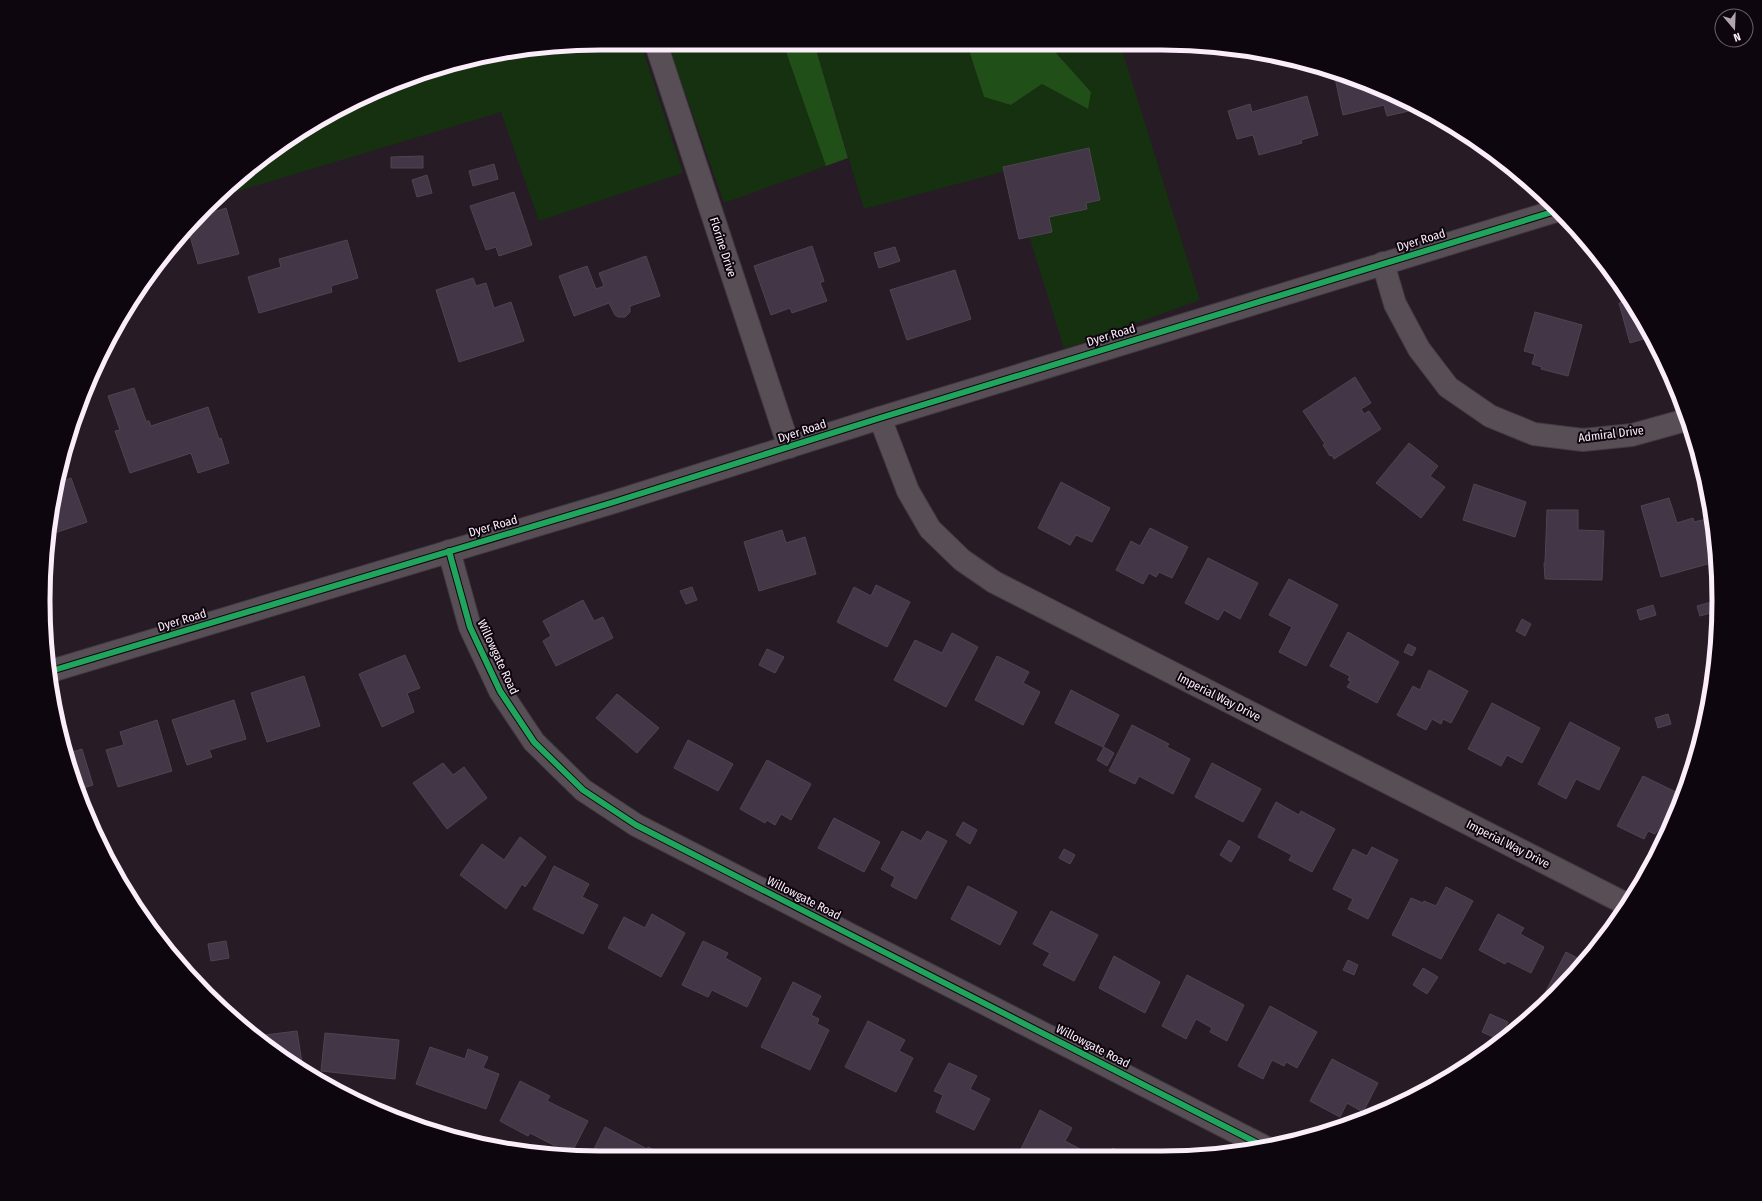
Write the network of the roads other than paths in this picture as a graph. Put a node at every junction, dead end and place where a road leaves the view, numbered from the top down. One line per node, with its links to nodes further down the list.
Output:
1 (657, 50): 6 (street, Florine Drive)
2 (1552, 212): 3 (street, Dyer Road)
3 (1383, 263): 4 (street, Dyer Road); 5 (street, Admiral Drive)
4 (880, 418): 6 (street, Dyer Road); 9 (street, Imperial Way Drive)
5 (1682, 421)
6 (789, 447): 7 (street, Dyer Road)
7 (449, 551): 8 (street, Dyer Road); 10 (street, Willowgate Road)
8 (55, 670)
9 (1622, 902)
10 (1256, 1142)

